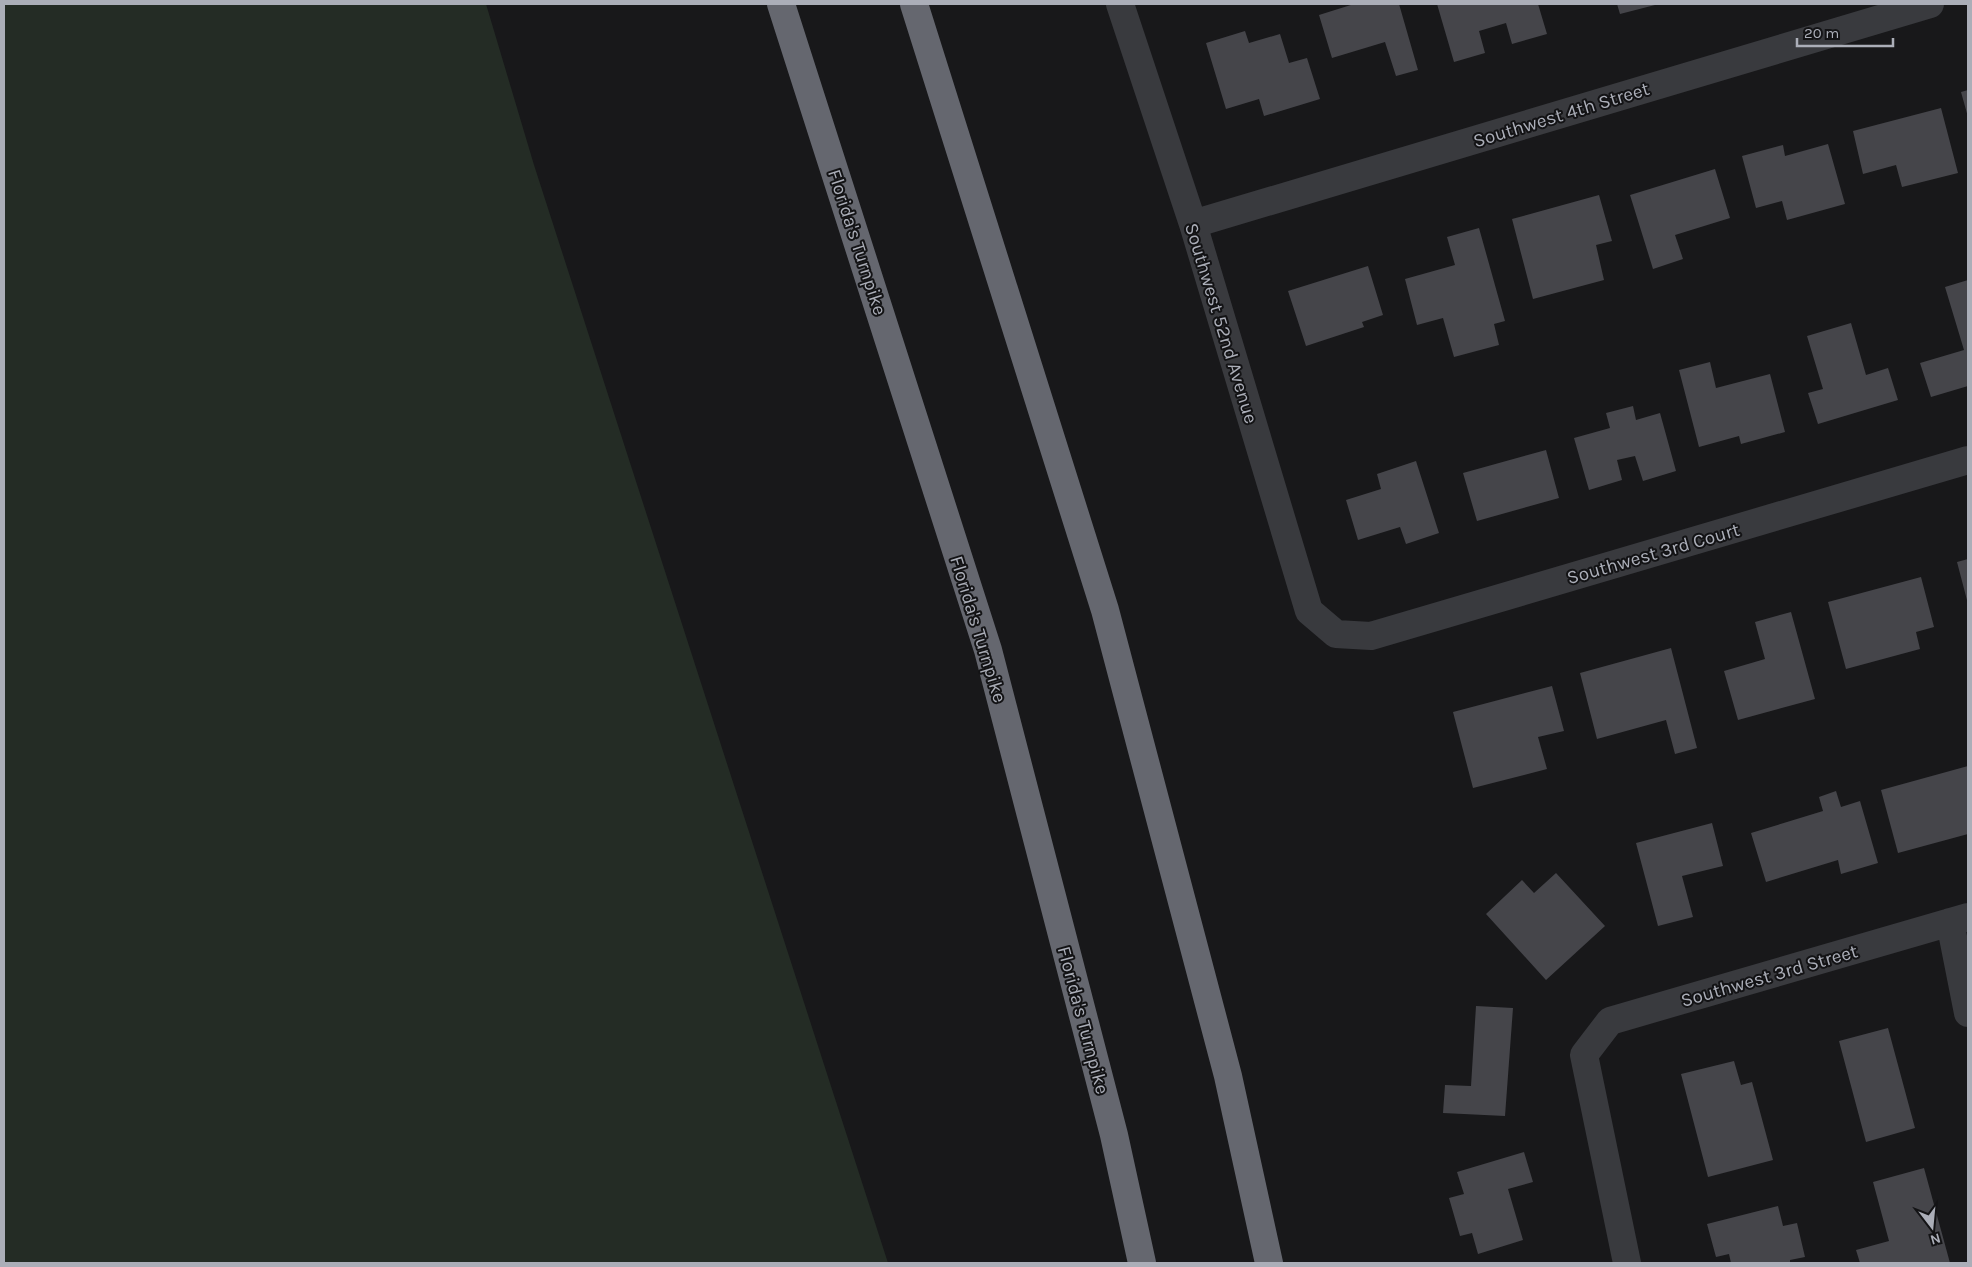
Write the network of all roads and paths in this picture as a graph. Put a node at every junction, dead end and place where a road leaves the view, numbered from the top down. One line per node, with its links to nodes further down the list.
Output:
1 (781, 4): 10 (highway, Florida's Turnpike)
2 (914, 4): 11 (highway)
3 (1120, 4): 5 (street, Southwest 52nd Avenue)
4 (1930, 4): 5 (street, Southwest 4th Street)
5 (1193, 224): 7 (street, Southwest 52nd Avenue)
6 (1968, 460): 7 (street, Southwest 3rd Court)
7 (1336, 634)
8 (1959, 920): 9 (street); 12 (street, Southwest 3rd Street)
9 (1968, 1013)
10 (1142, 1263)
11 (1269, 1263)
12 (1627, 1263)

